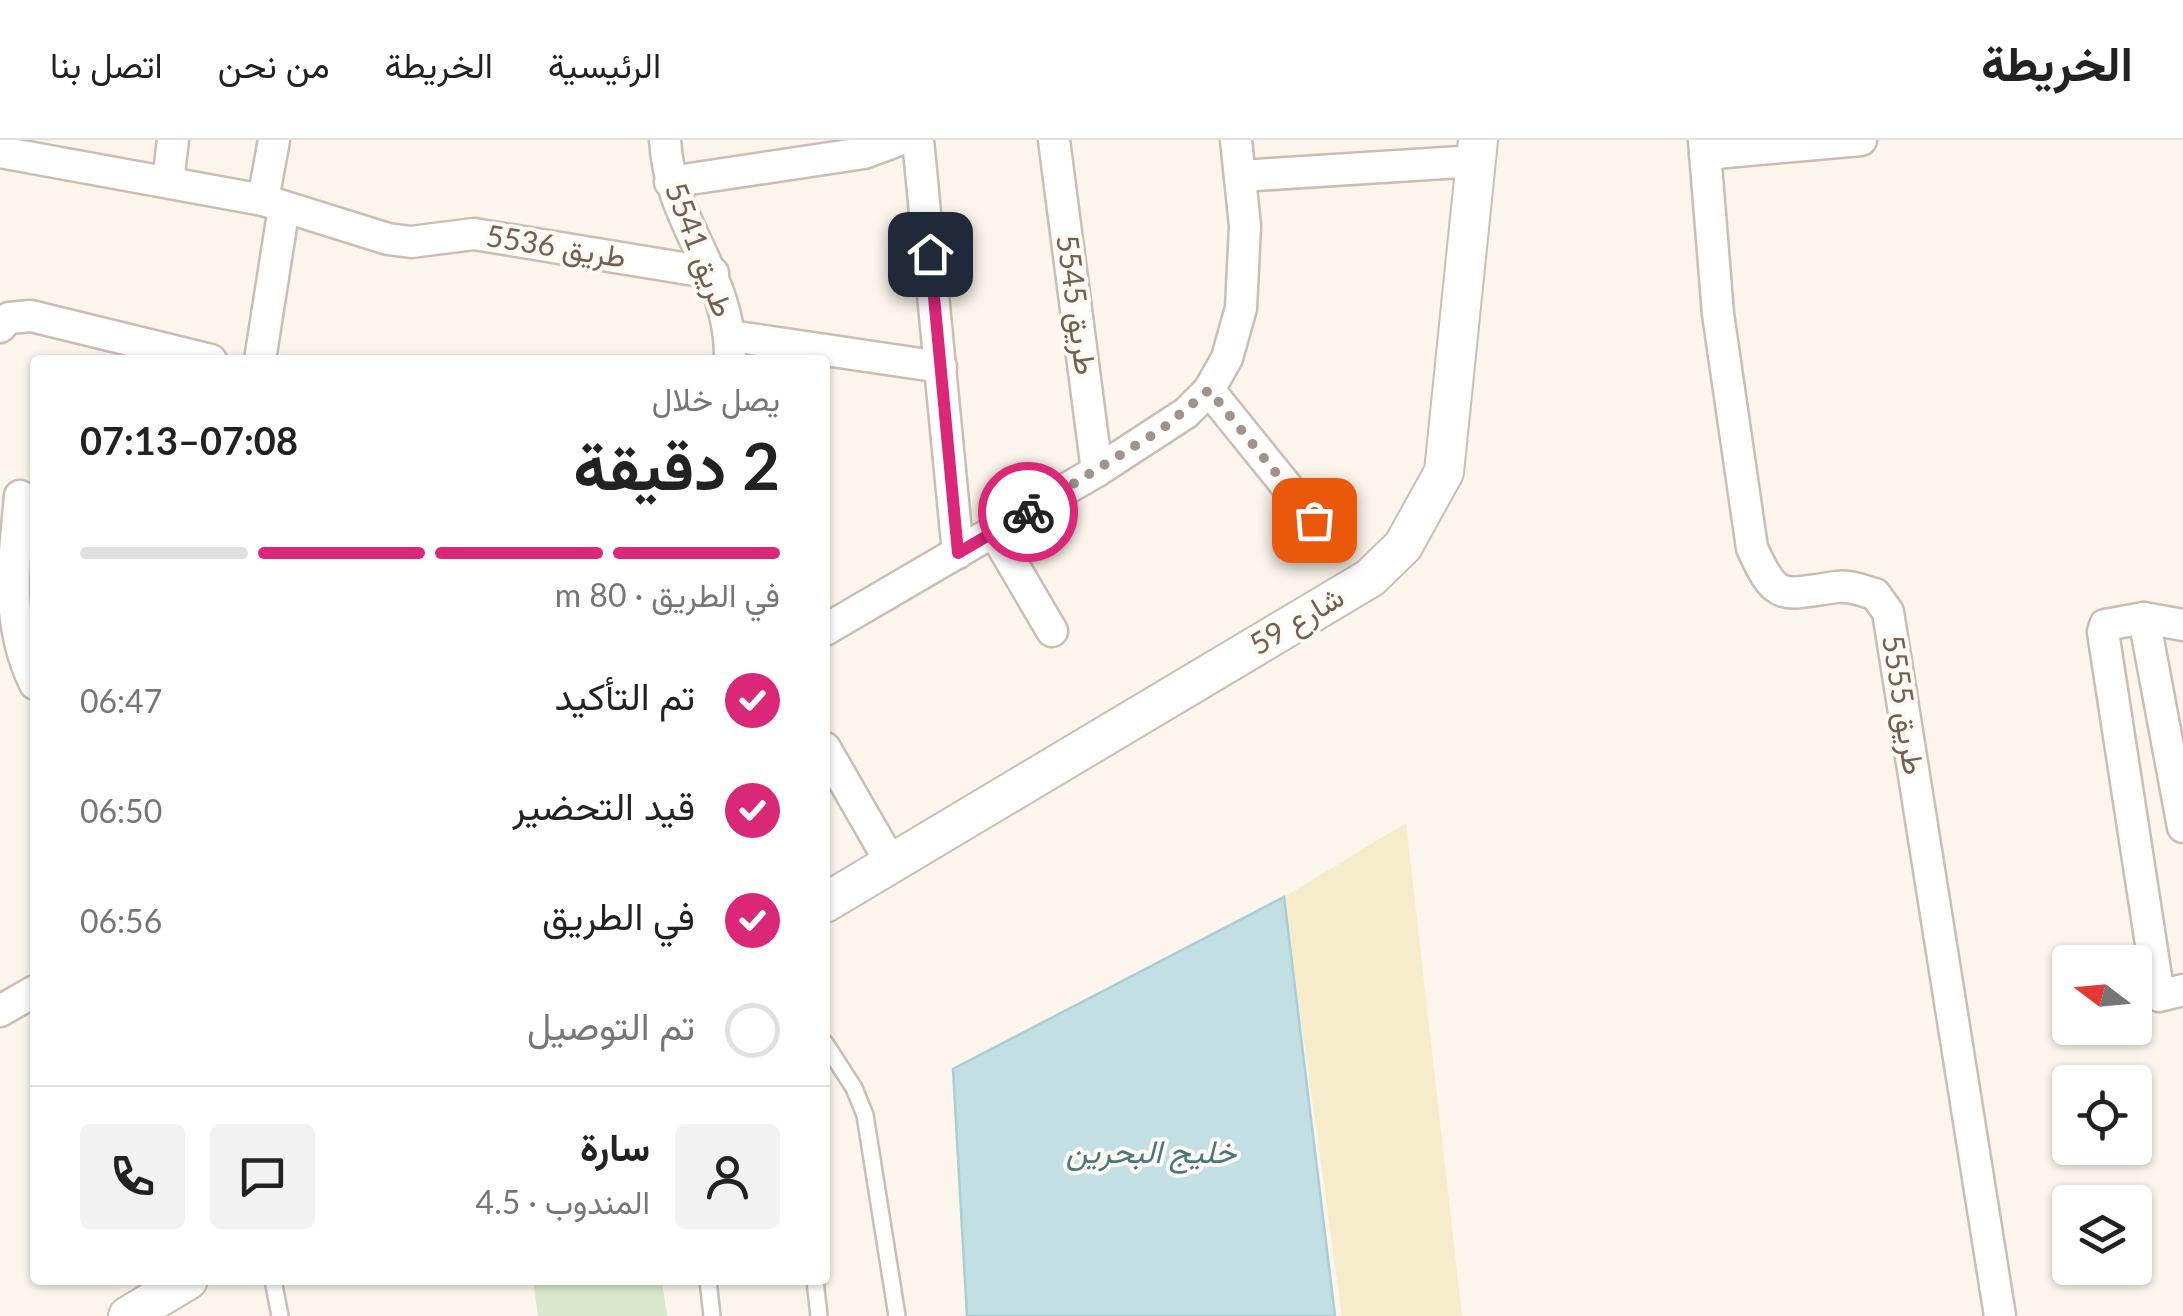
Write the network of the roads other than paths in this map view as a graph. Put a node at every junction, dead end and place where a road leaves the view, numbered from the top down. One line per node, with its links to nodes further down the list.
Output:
1 (174, 140): 13 (street)
2 (274, 140): 15 (street)
3 (665, 140): 14 (street, طريق 5541)
4 (899, 140): 14 (street)
5 (918, 140): 23 (street)
6 (1054, 140): 25 (street, طريق 5545)
7 (1236, 140): 12 (street)
8 (1862, 140): 9 (street)
9 (1705, 147): 52 (street, طريق 5555)
10 (1477, 151): 12 (street); 37 (street, شارع 59)
11 (0, 152): 13 (street, طريق 5536)
12 (1240, 176): 24 (street)
13 (168, 182): 15 (street, طريق 5536)
14 (670, 182): 16 (street, طريق 5541)
15 (273, 204): 16 (street, طريق 5536); 20 (street)
16 (713, 273): 18 (street, طريق 5541)
17 (0, 327): 19 (street)
18 (731, 348): 21 (street)
19 (191, 355)
20 (260, 355)
21 (808, 355)
22 (830, 357): 23 (street)
23 (941, 367): 29 (street)
24 (1209, 390): 25 (street); 27 (street)
25 (1098, 471): 28 (street)
26 (18, 495): 34 (street)
27 (1314, 520)
28 (994, 532): 29 (street); 33 (street)
29 (958, 553): 32 (street)
30 (2144, 618): 31 (street); 36 (street); 39 (street)
31 (2183, 625)
32 (830, 627)
33 (1052, 631)
34 (30, 674)
35 (830, 757): 37 (street)
36 (2183, 827)
37 (891, 863): 38 (street, شارع 59)
38 (830, 899)
39 (2183, 990)
40 (30, 994): 41 (street)
41 (0, 1011)
42 (830, 1052): 51 (lane)
43 (180, 1285): 47 (street)
44 (275, 1285): 48 (lane)
45 (709, 1285): 49 (lane)
46 (816, 1285): 50 (lane)
47 (128, 1316)
48 (280, 1316)
49 (712, 1316)
50 (820, 1316)
51 (897, 1316)
52 (2000, 1316)

